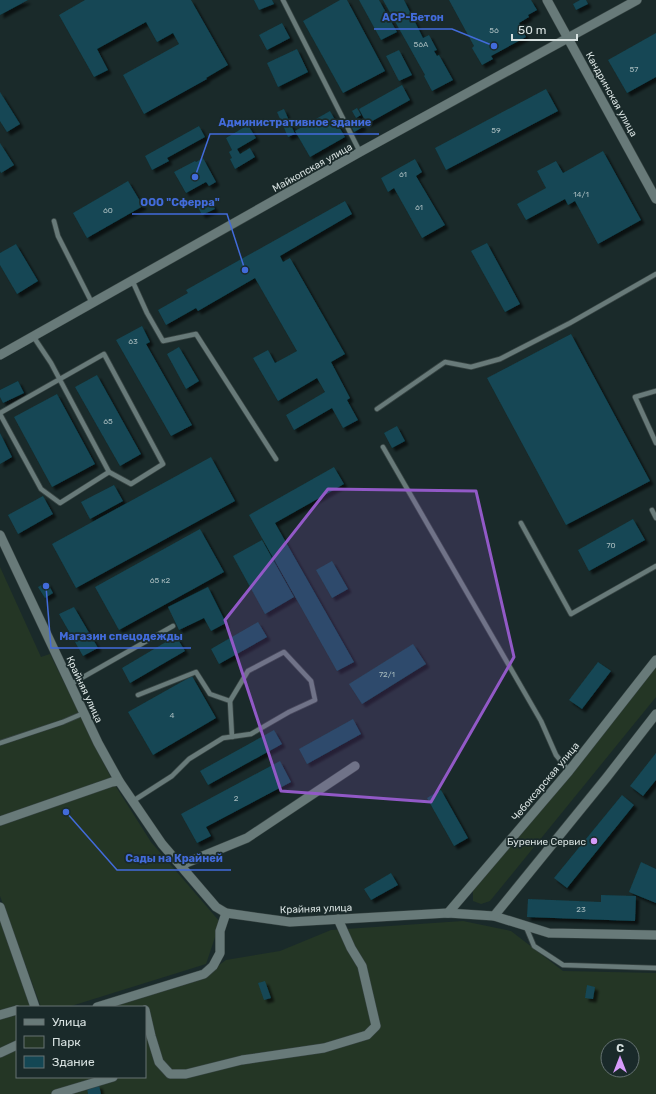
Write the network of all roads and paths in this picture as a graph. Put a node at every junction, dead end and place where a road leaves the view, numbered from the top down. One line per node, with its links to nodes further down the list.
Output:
1 (283, 0): 5 (lane)
2 (547, 0): 4 (street, Кандринская улица)
3 (637, 0): 4 (street, Майкопская улица)
4 (568, 38): 5 (street, Майкопская улица); 6 (street, Кандринская улица)
5 (360, 152): 9 (street, Майкопская улица)
6 (656, 199)
7 (54, 221): 10 (lane)
8 (656, 274): 15 (lane)
9 (132, 280): 10 (street, Майкопская улица); 19 (lane)
10 (92, 303): 11 (street, Майкопская улица)
11 (33, 336): 12 (street, Майкопская улица); 13 (lane)
12 (1, 352)
13 (60, 380): 16 (lane); 20 (lane); 20 (lane)
14 (656, 391): 17 (lane)
15 (377, 409)
16 (0, 414): 20 (lane)
17 (656, 443)
18 (383, 447): 36 (lane)
19 (276, 459)
20 (109, 472)
21 (652, 510): 22 (lane)
22 (656, 518)
23 (521, 523): 25 (lane)
24 (0, 535): 28 (street, Крайняя улица)
25 (656, 566)
26 (173, 626): 28 (lane)
27 (656, 660): 36 (street, Чебоксарская улица)
28 (71, 684): 31 (street, Крайняя улица)
29 (138, 696): 30 (lane)
30 (230, 701): 33 (lane); 33 (lane)
31 (84, 713): 34 (lane); 37 (street, Крайняя улица)
32 (656, 714): 44 (street)
33 (232, 737): 38 (lane)
34 (0, 743)
35 (355, 766): 40 (street)
36 (569, 771): 43 (street, Чебоксарская улица)
37 (119, 781): 38 (street, Крайняя улица); 39 (street)
38 (133, 801): 40 (street, Крайняя улица)
39 (0, 821)
40 (181, 865): 42 (street, Крайняя улица)
41 (0, 907): 50 (street)
42 (226, 913): 45 (street, Крайняя улица); 49 (street)
43 (448, 913): 44 (street, Крайняя улица); 45 (street, Крайняя улица)
44 (494, 916): 46 (street, Крайняя улица)
45 (338, 919): 54 (street)
46 (525, 925): 47 (street, Крайняя улица); 48 (lane)
47 (656, 935)
48 (656, 968)
49 (141, 993): 51 (street); 52 (street)
50 (32, 1006)
51 (100, 1006)
52 (144, 1006)
53 (16, 1010): 55 (street)
54 (146, 1013)
55 (0, 1015)
56 (16, 1045): 57 (street)
57 (0, 1053)
58 (110, 1078): 59 (street)
59 (56, 1094)

